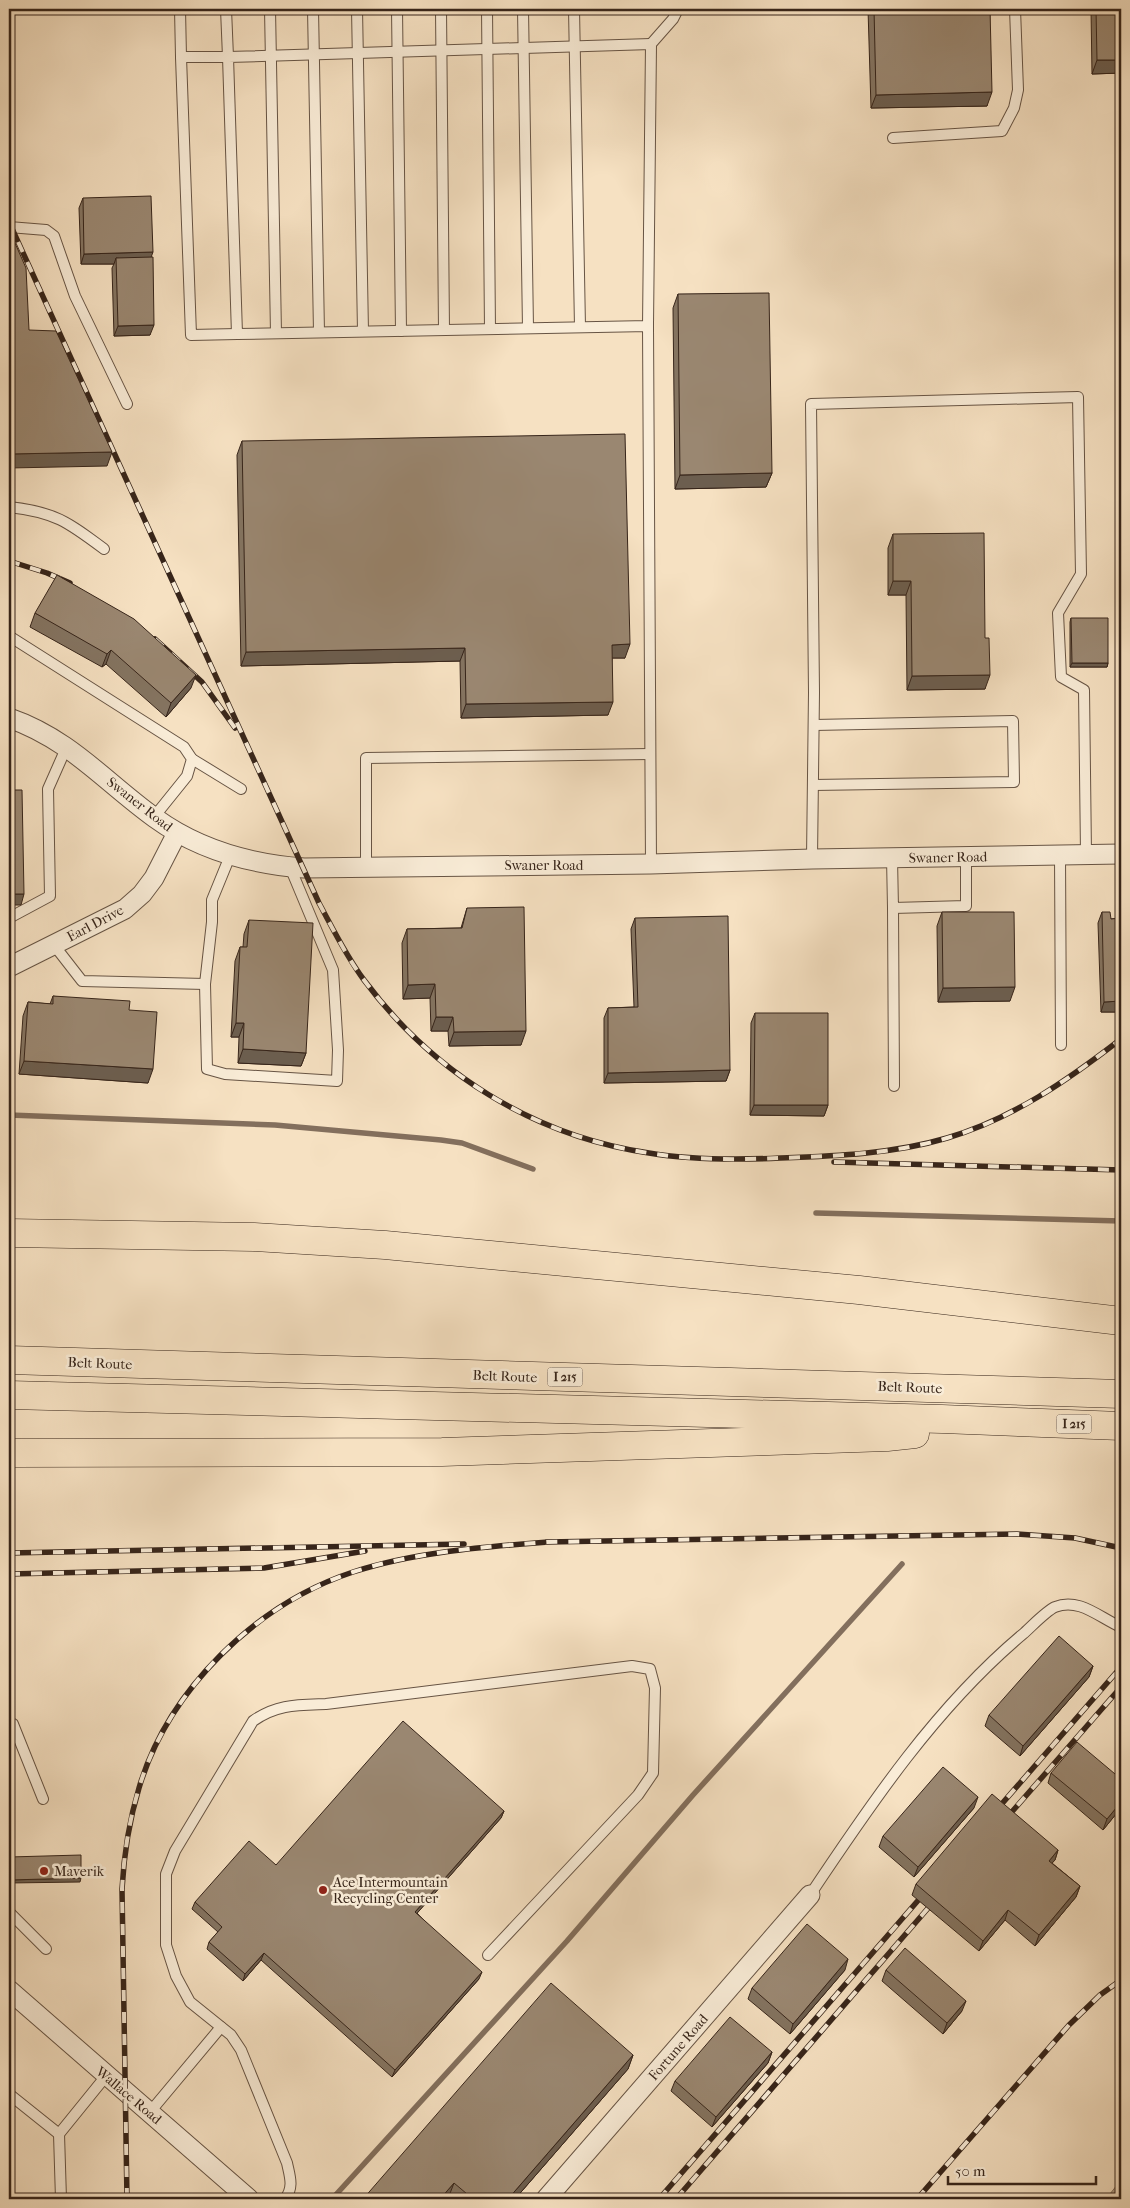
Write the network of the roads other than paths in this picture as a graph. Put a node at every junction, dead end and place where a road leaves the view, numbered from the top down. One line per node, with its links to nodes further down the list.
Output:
1 (180, 9): 21 (lane)
2 (226, 9): 23 (lane)
3 (270, 9): 22 (lane)
4 (314, 9): 20 (lane)
5 (357, 9): 19 (lane)
6 (397, 9): 18 (lane)
7 (441, 9): 17 (lane)
8 (487, 9): 16 (lane)
9 (523, 9): 15 (lane)
10 (574, 9): 14 (lane)
11 (678, 9): 13 (lane)
12 (1015, 9): 24 (lane)
13 (651, 44): 14 (lane); 26 (lane)
14 (575, 47): 15 (lane); 27 (lane)
15 (524, 48): 16 (lane); 28 (lane)
16 (488, 49): 17 (lane); 29 (lane)
17 (442, 50): 18 (lane); 30 (lane)
18 (398, 52): 19 (lane); 32 (lane)
19 (358, 53): 20 (lane); 31 (lane)
20 (315, 54): 22 (lane); 33 (lane)
21 (181, 56): 23 (lane); 35 (lane)
22 (272, 56): 23 (lane); 34 (lane)
23 (228, 57): 35 (lane)
24 (893, 138)
25 (9, 227): 36 (lane)
26 (648, 326): 27 (lane); 43 (lane)
27 (580, 327): 28 (lane)
28 (528, 328): 29 (lane)
29 (490, 329): 30 (lane)
30 (444, 330): 32 (lane)
31 (362, 331): 32 (lane); 33 (lane)
32 (401, 331)
33 (319, 332): 34 (lane)
34 (276, 333): 35 (lane)
35 (237, 334)
36 (127, 404)
37 (9, 508): 38 (lane)
38 (104, 549)
39 (9, 636): 44 (lane)
40 (9, 718): 42 (street, Swaner Road)
41 (814, 725): 45 (lane); 45 (lane); 49 (lane)
42 (67, 746): 47 (street, Swaner Road); 60 (lane)
43 (650, 754): 56 (lane); 58 (lane)
44 (192, 759): 46 (lane); 47 (lane)
45 (813, 785): 55 (lane)
46 (241, 789)
47 (154, 817): 48 (street, Swaner Road)
48 (177, 832): 52 (street, Swaner Road); 61 (street, Earl Drive)
49 (1086, 854): 50 (street, Swaner Road); 51 (street, Swaner Road)
50 (1121, 854)
51 (1060, 855): 53 (street, Swaner Road); 64 (lane)
52 (230, 856): 57 (street, Swaner Road); 63 (lane)
53 (966, 857): 54 (street, Swaner Road); 59 (lane)
54 (892, 858): 55 (street, Swaner Road); 59 (lane)
55 (812, 859): 56 (street, Swaner Road)
56 (651, 864): 58 (street, Swaner Road)
57 (290, 867): 58 (street, Swaner Road); 63 (lane)
58 (366, 868)
59 (893, 908): 65 (lane)
60 (9, 918)
61 (54, 945): 62 (street, Earl Drive); 63 (lane)
62 (9, 967)
63 (205, 984)
64 (1061, 1045)
65 (894, 1086)
66 (9, 1233): 67 (highway)
67 (1121, 1321)
68 (9, 1360): 69 (highway, Belt Route / I 215)
69 (1121, 1394)
70 (9, 1395): 71 (highway, I 215)
71 (1026, 1422): 72 (highway, I 215); 73 (highway)
72 (1121, 1426)
73 (9, 1453)
74 (1121, 1627): 77 (lane)
75 (10, 1727): 76 (lane)
76 (43, 1799)
77 (810, 1894): 90 (street, Fortune Road)
78 (9, 1912): 79 (lane)
79 (46, 1949)
80 (488, 1955): 82 (lane)
81 (9, 1990): 83 (street, Wallace Road)
82 (221, 2027): 85 (lane); 89 (lane)
83 (106, 2076): 85 (street, Wallace Road); 86 (lane)
84 (9, 2094): 86 (lane)
85 (150, 2112): 88 (street, Wallace Road)
86 (58, 2134): 87 (lane)
87 (61, 2199)
88 (249, 2199)
89 (285, 2199)
90 (546, 2199)

